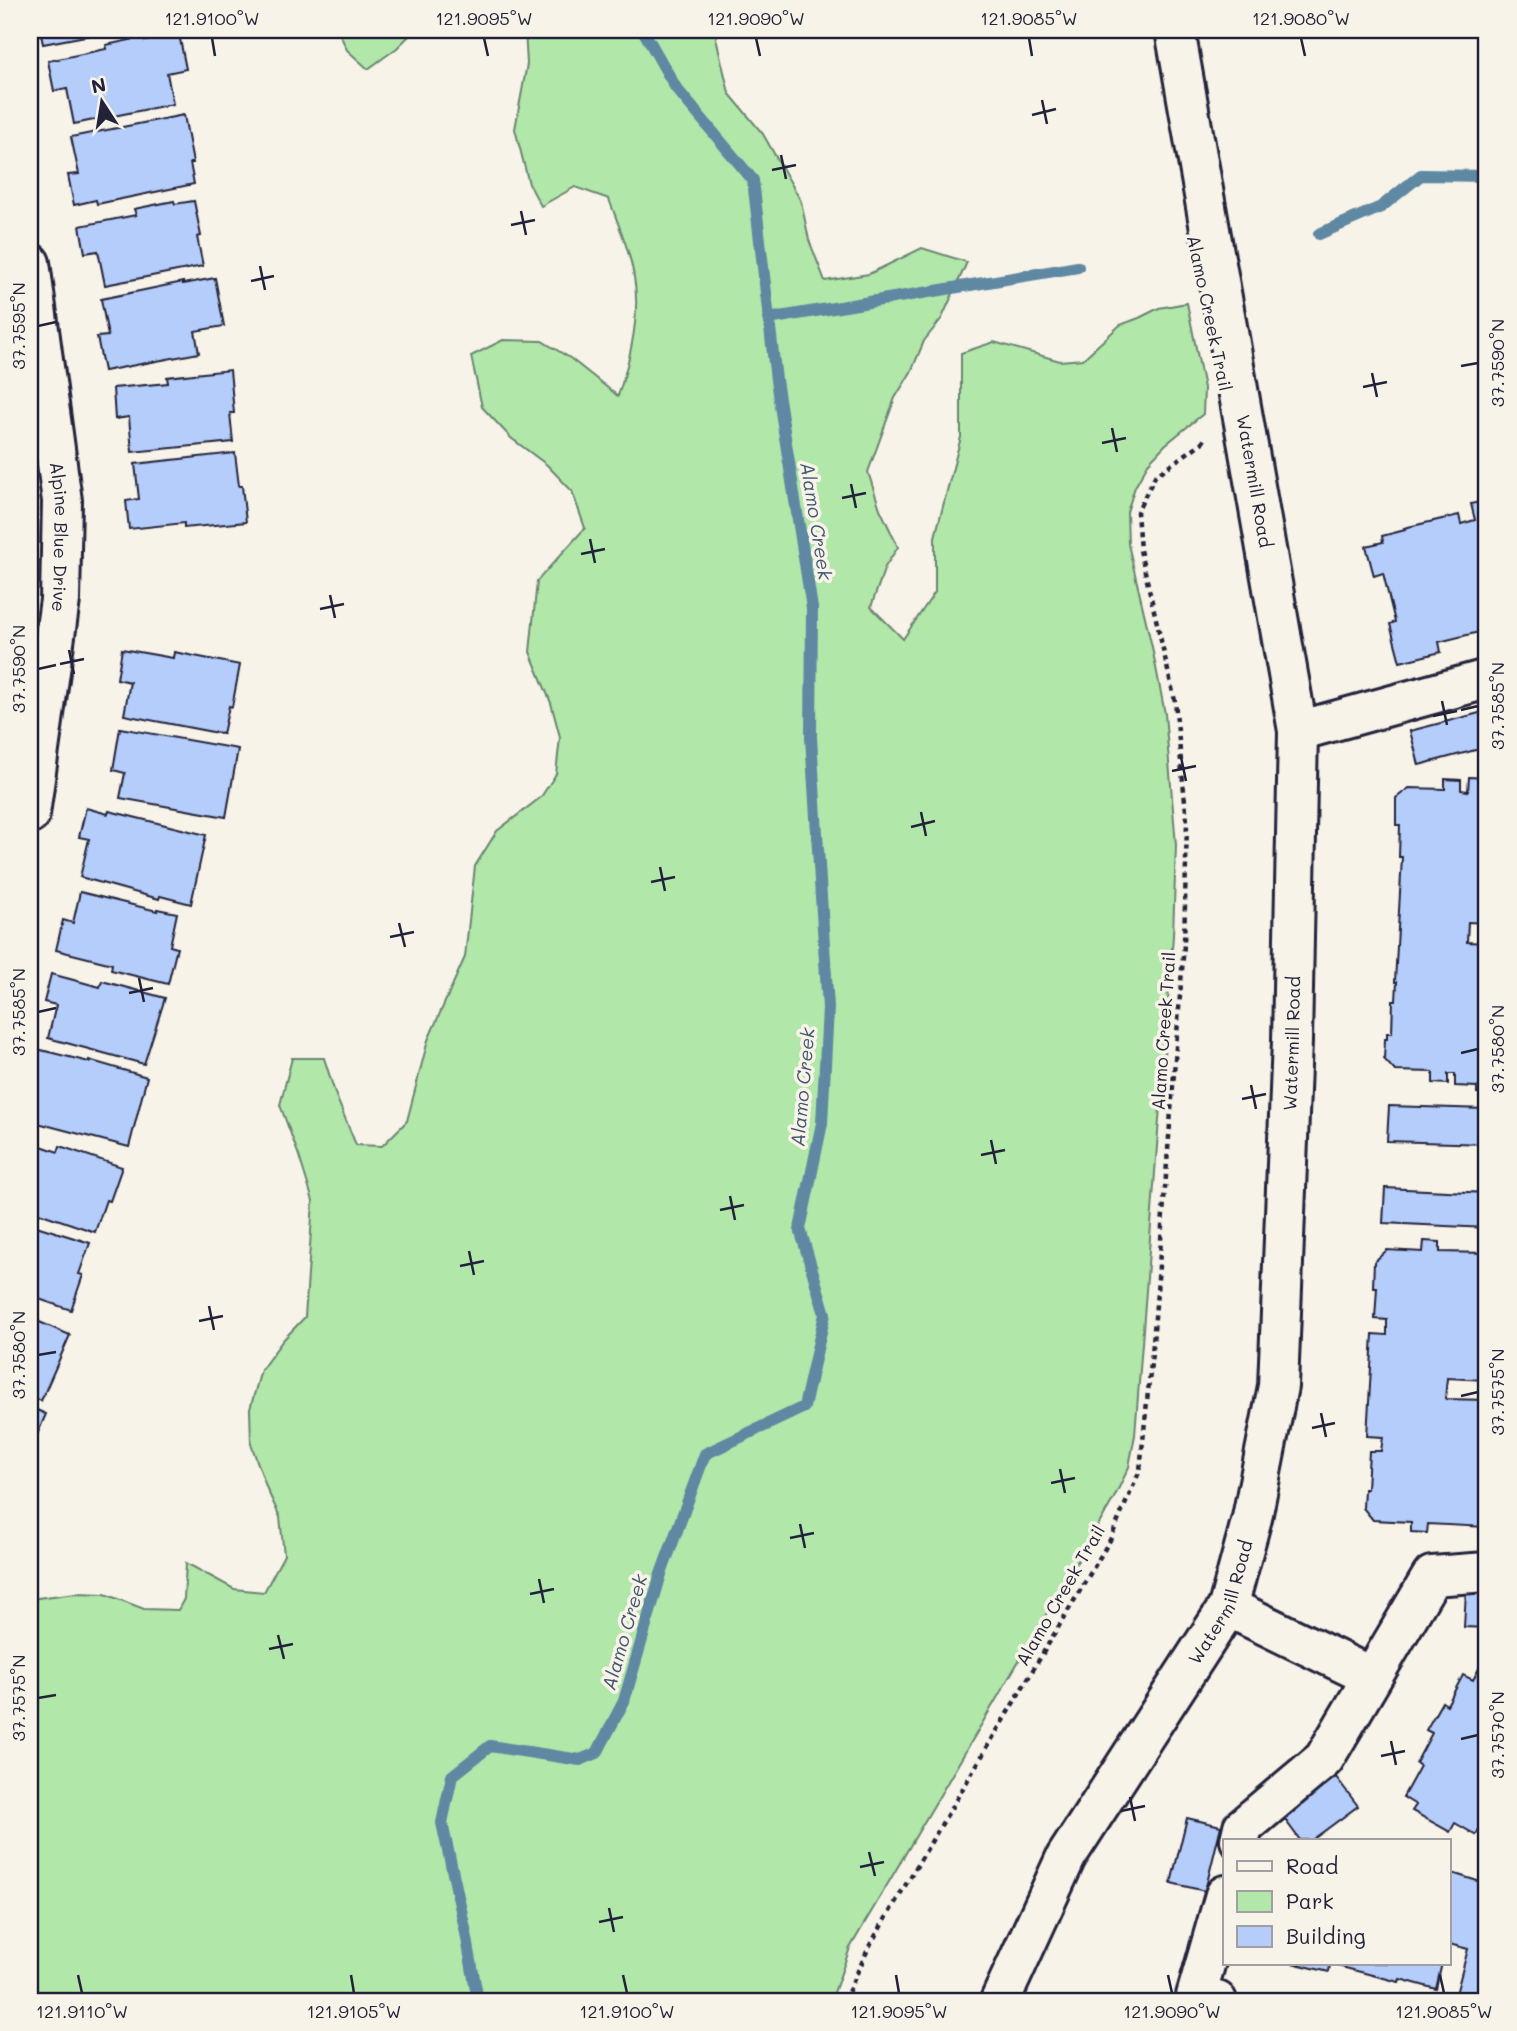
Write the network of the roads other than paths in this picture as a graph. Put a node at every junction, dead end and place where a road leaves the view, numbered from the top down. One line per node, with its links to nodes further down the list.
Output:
1 (1175, 30): 5 (street, Watermill Road)
2 (30, 263): 3 (street, Alpine Blue Drive)
3 (45, 579): 6 (street, Alpine Blue Drive)
4 (1487, 679): 5 (street)
5 (1298, 730): 8 (street, Watermill Road)
6 (30, 814)
7 (1487, 1572): 9 (street)
8 (1228, 1607): 9 (street); 12 (street, Watermill Road)
9 (1372, 1677): 10 (street)
10 (1240, 1839)
11 (1223, 1902): 13 (street)
12 (1000, 2001)
13 (1217, 2001)

